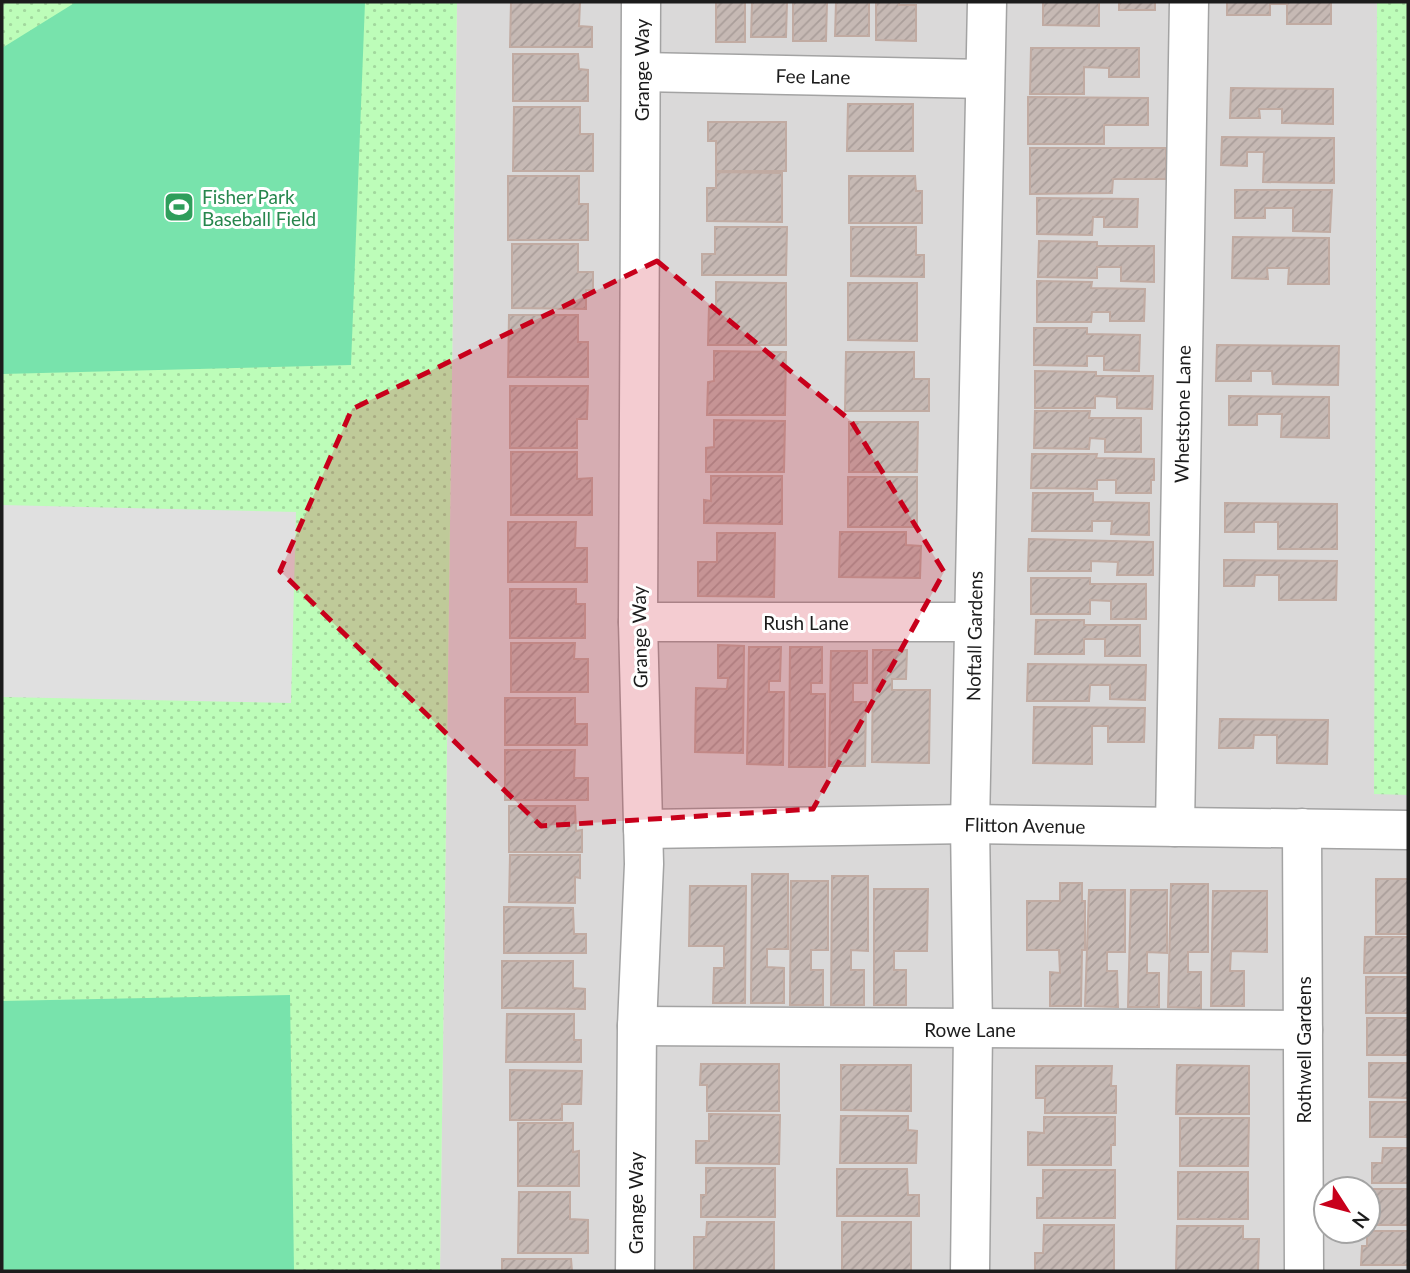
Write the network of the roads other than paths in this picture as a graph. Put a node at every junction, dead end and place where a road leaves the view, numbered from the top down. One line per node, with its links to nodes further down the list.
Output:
1 (641, 2): 4 (street, Grange Way)
2 (987, 2): 5 (street, Noftall Gardens)
3 (1189, 2): 9 (street, Whetstone Lane)
4 (641, 72): 5 (street, Fee Lane); 6 (street, Grange Way)
5 (985, 79): 7 (street, Noftall Gardens)
6 (638, 622): 7 (street, Rush Lane); 11 (street, Grange Way)
7 (974, 622): 8 (street, Noftall Gardens)
8 (970, 824): 9 (street, Flitton Avenue); 11 (street, Flitton Avenue); 14 (street, Noftall Gardens)
9 (1175, 827): 10 (street, Flitton Avenue)
10 (1302, 828): 12 (street, Flitton Avenue); 15 (street, Rothwell Gardens)
11 (643, 829): 13 (street, Grange Way)
12 (1408, 830)
13 (637, 1026): 14 (street, Rowe Lane); 16 (street, Grange Way)
14 (973, 1030): 15 (street, Rowe Lane); 17 (street, Noftall Gardens)
15 (1303, 1030): 18 (street, Rothwell Gardens)
16 (635, 1271)
17 (970, 1271)
18 (1304, 1271)

